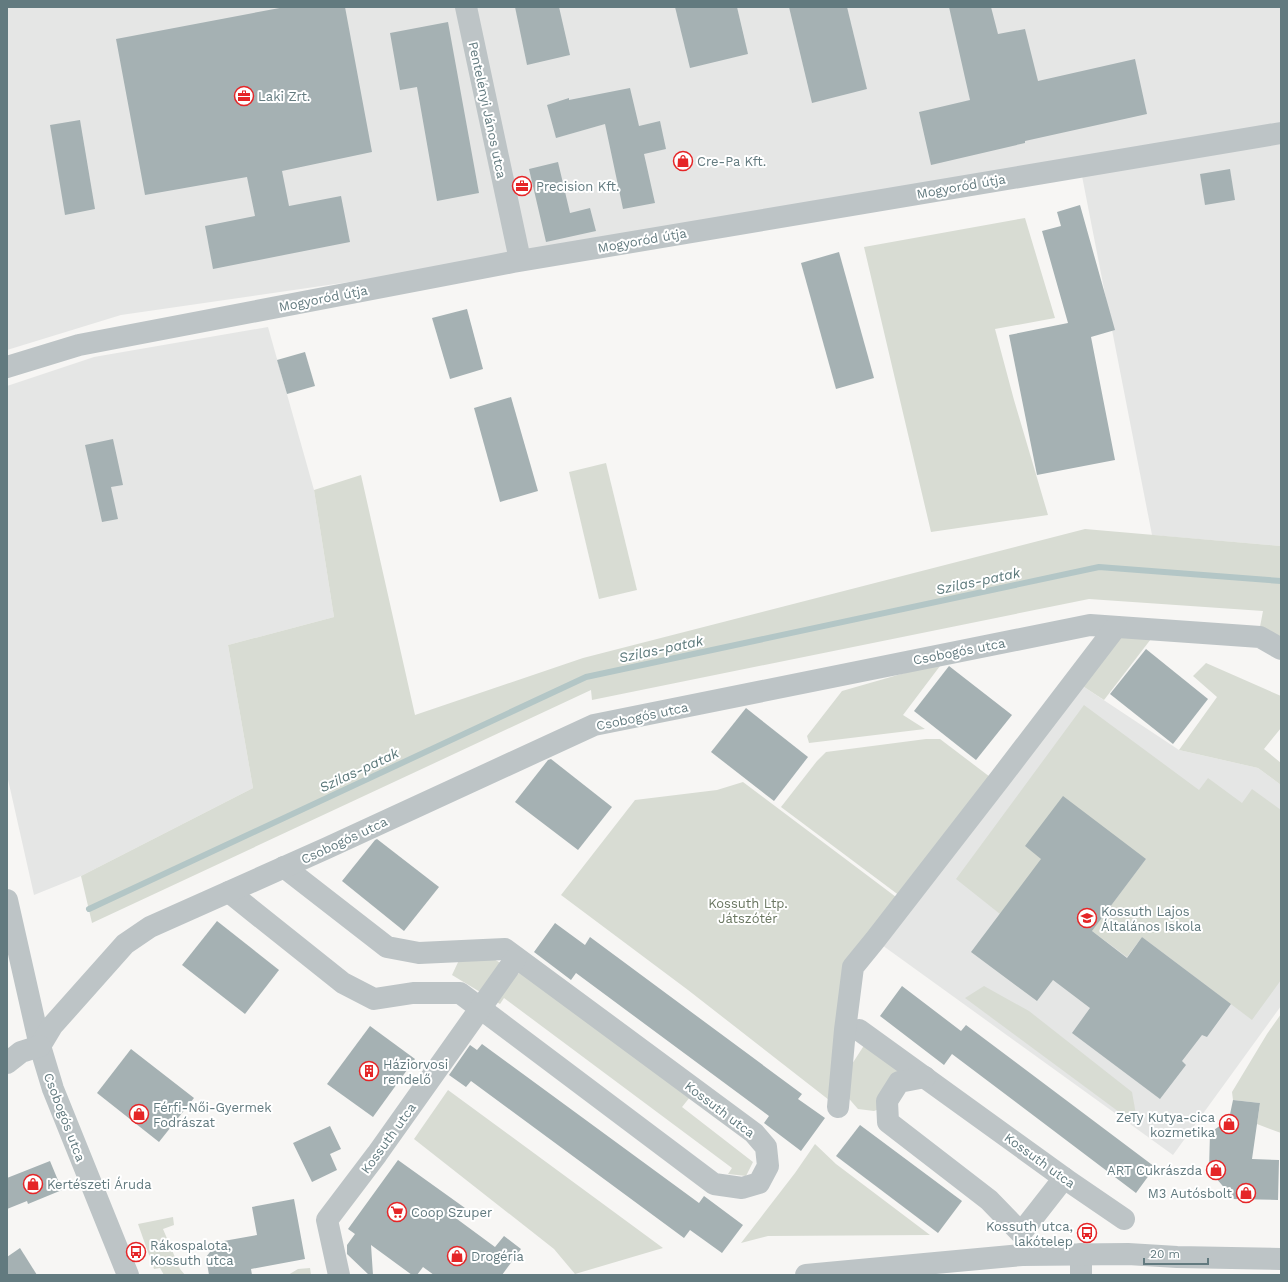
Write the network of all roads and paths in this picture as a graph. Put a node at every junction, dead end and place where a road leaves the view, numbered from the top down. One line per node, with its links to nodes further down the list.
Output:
1 (466, 7): 3 (street, Pentelényi János utca)
2 (1281, 133): 3 (street, Mogyoród útja)
3 (520, 260): 4 (street, Mogyoród útja)
4 (7, 367)
5 (1116, 627): 6 (street, Csobogós utca); 7 (street, Csobogós utca); 16 (street)
6 (1281, 649)
7 (284, 867): 8 (street, Csobogós utca); 10 (street)
8 (229, 892): 11 (street); 13 (street, Csobogós utca)
9 (7, 900): 13 (street, Csobogós utca)
10 (516, 958): 11 (street, Kossuth utca); 11 (street, Kossuth utca)
11 (480, 1008): 24 (street, Kossuth utca)
12 (859, 1030): 15 (street, Kossuth utca)
13 (40, 1046): 14 (street); 23 (street, Csobogós utca)
14 (7, 1063)
15 (925, 1077): 17 (street, Kossuth utca); 19 (street)
16 (838, 1107)
17 (1064, 1178): 18 (street, Kossuth utca); 19 (street)
18 (1124, 1219)
19 (1021, 1233): 20 (street)
20 (1022, 1255): 22 (street); 25 (street)
21 (1281, 1259): 22 (street)
22 (1081, 1265)
23 (128, 1275)
24 (339, 1275)
25 (806, 1275)

